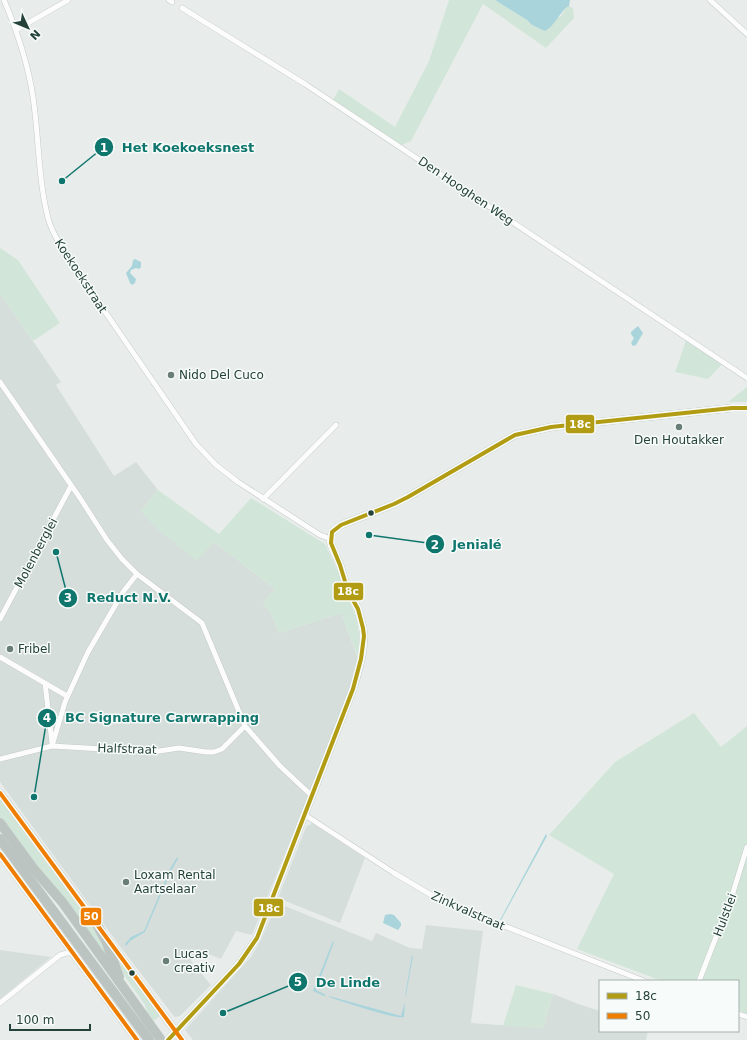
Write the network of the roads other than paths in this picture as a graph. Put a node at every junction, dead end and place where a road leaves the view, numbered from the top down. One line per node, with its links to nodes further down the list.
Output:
1 (4, 0): 5 (street, Koekoekstraat)
2 (68, 0): 5 (street)
3 (710, 0): 6 (street)
4 (182, 8): 7 (street, Den Hooghen Weg)
5 (16, 30): 12 (street, Koekoekstraat)
6 (747, 34)
7 (747, 378)
8 (0, 382): 11 (street)
9 (747, 408): 13 (street)
10 (336, 425): 12 (street)
11 (71, 486): 14 (street); 15 (street, Molenberglei)
12 (263, 499): 13 (street, Koekoekstraat)
13 (331, 539): 23 (street)
14 (137, 574): 18 (street); 19 (street)
15 (0, 619)
16 (0, 657): 17 (street)
17 (46, 683): 18 (street); 20 (street)
18 (67, 696): 20 (street)
19 (245, 726): 20 (street, Halfstraat); 23 (street)
20 (52, 746): 21 (street, Halfstraat)
21 (0, 759)
22 (0, 793): 29 (street)
23 (311, 795): 24 (street)
24 (305, 815): 31 (street, Zinkvalstraat); 35 (street)
25 (0, 823): 33 (highway)
26 (0, 839): 37 (highway)
27 (747, 848): 32 (street, Hulstlei)
28 (0, 854): 30 (street)
29 (95, 921): 33 (highway); 35 (street)
30 (73, 953): 34 (street); 36 (street)
31 (641, 980)
32 (698, 980)
33 (121, 984): 38 (highway)
34 (0, 1003)
35 (177, 1029): 39 (street); 40 (street)
36 (137, 1040)
37 (149, 1040)
38 (161, 1040)
39 (168, 1040)
40 (182, 1040)

